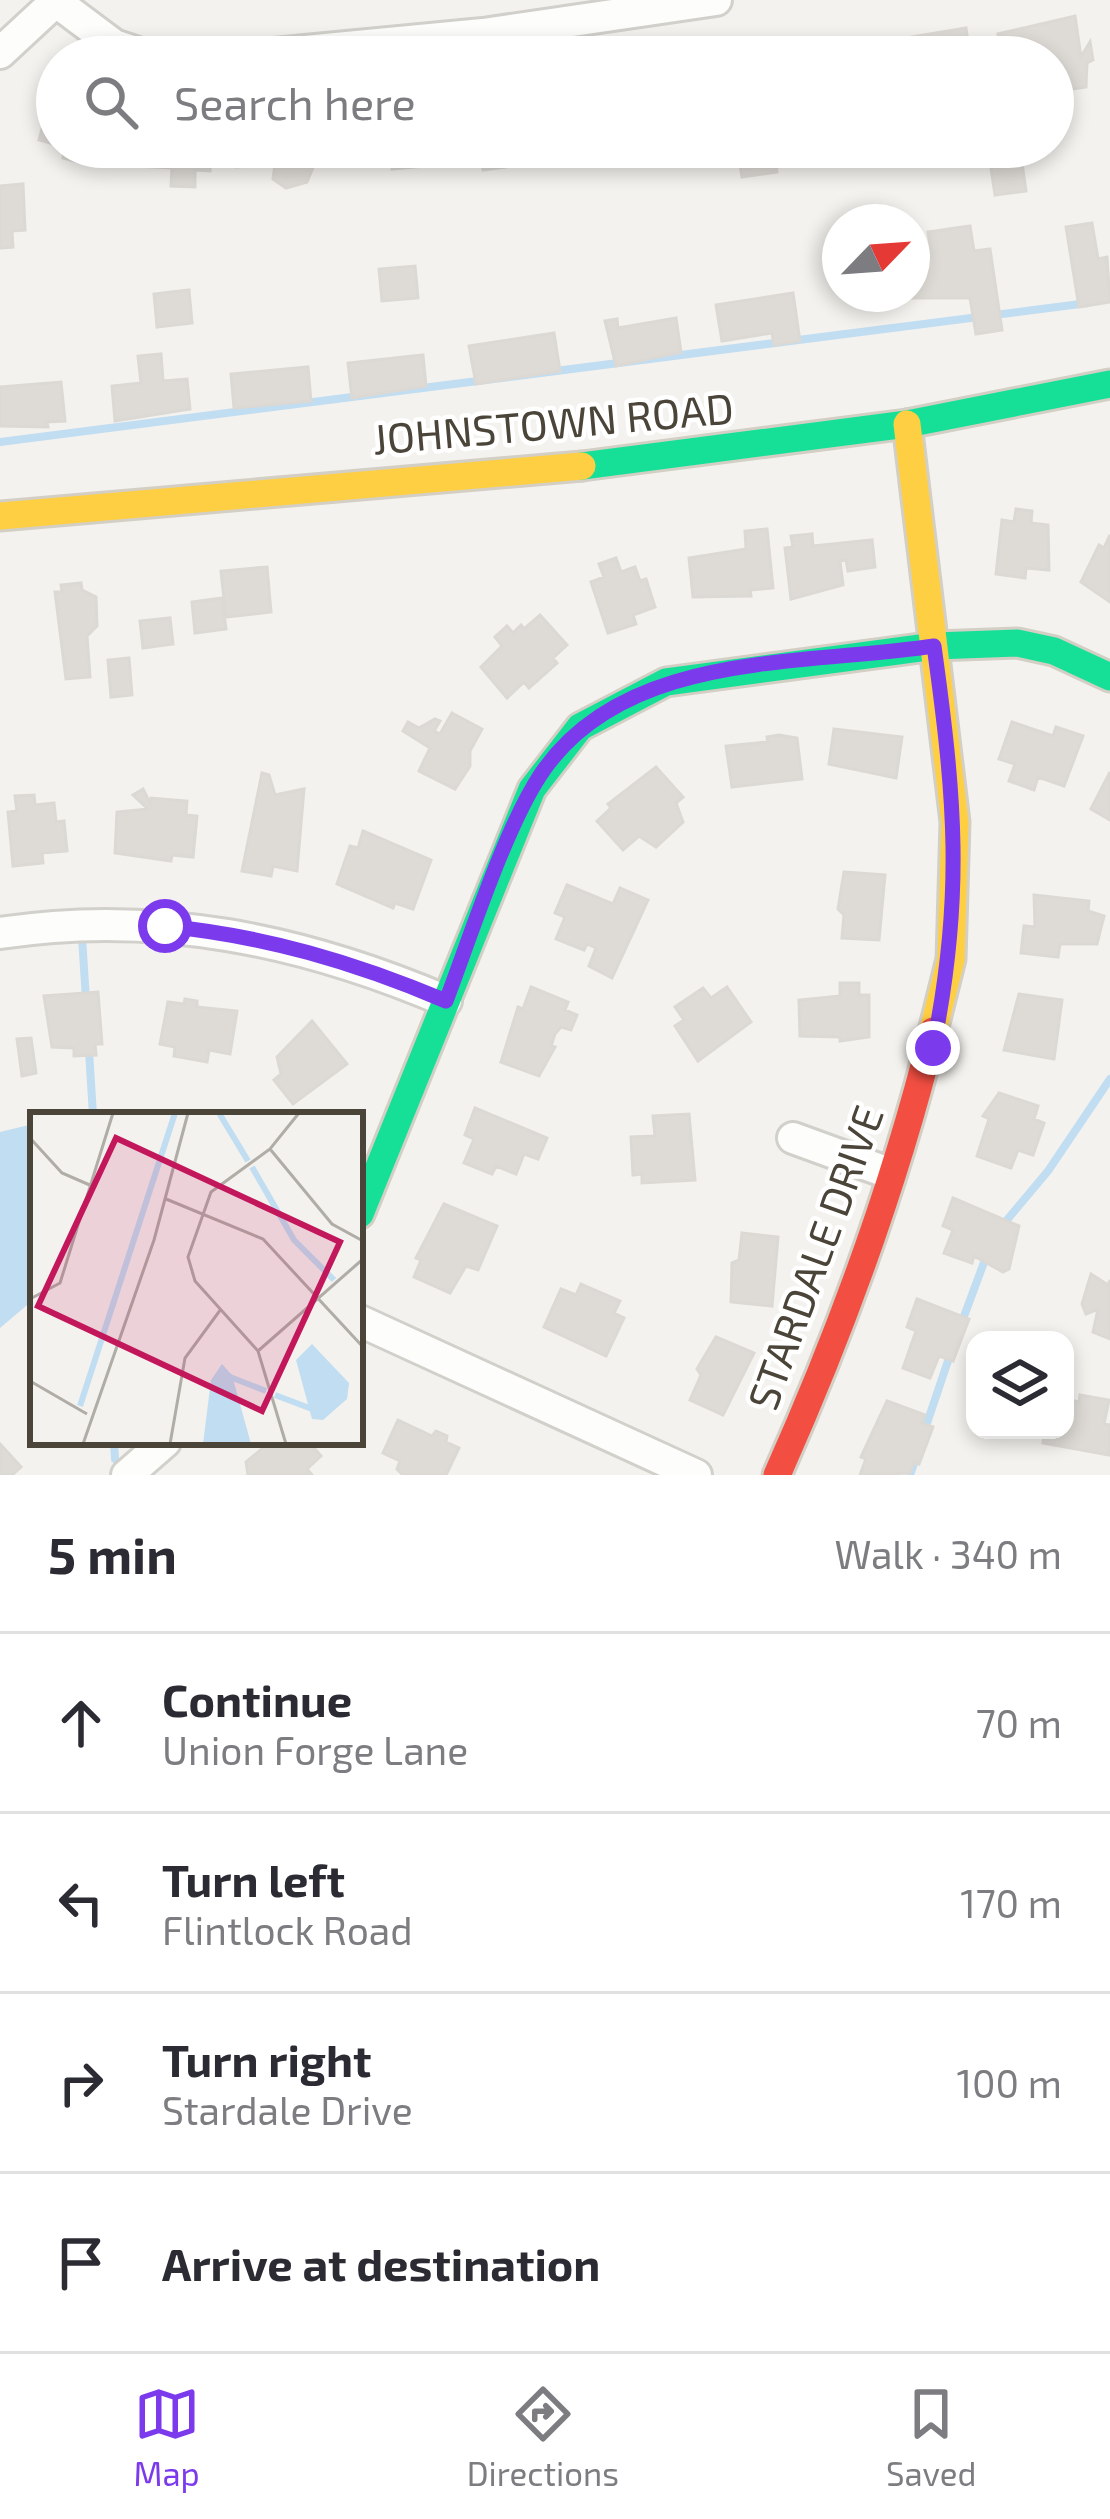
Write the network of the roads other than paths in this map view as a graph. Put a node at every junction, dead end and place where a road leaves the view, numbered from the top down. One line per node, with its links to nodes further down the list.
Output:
1 (716, 0): 4 (street)
2 (55, 1): 3 (street); 5 (street)
3 (102, 36)
4 (462, 36)
5 (0, 53)
6 (1110, 384): 7 (street, JOHNSTOWN ROAD)
7 (907, 424): 8 (street, JOHNSTOWN ROAD); 9 (street, STARDALE DRIVE)
8 (0, 516)
9 (934, 646): 10 (street); 12 (street); 14 (street, STARDALE DRIVE)
10 (1110, 677)
11 (0, 933): 12 (street)
12 (446, 1001): 15 (street)
13 (794, 1138): 14 (street)
14 (889, 1173): 20 (street, STARDALE DRIVE)
15 (363, 1207)
16 (363, 1322): 19 (street)
17 (162, 1445): 18 (street)
18 (128, 1475)
19 (696, 1475)
20 (777, 1475)

